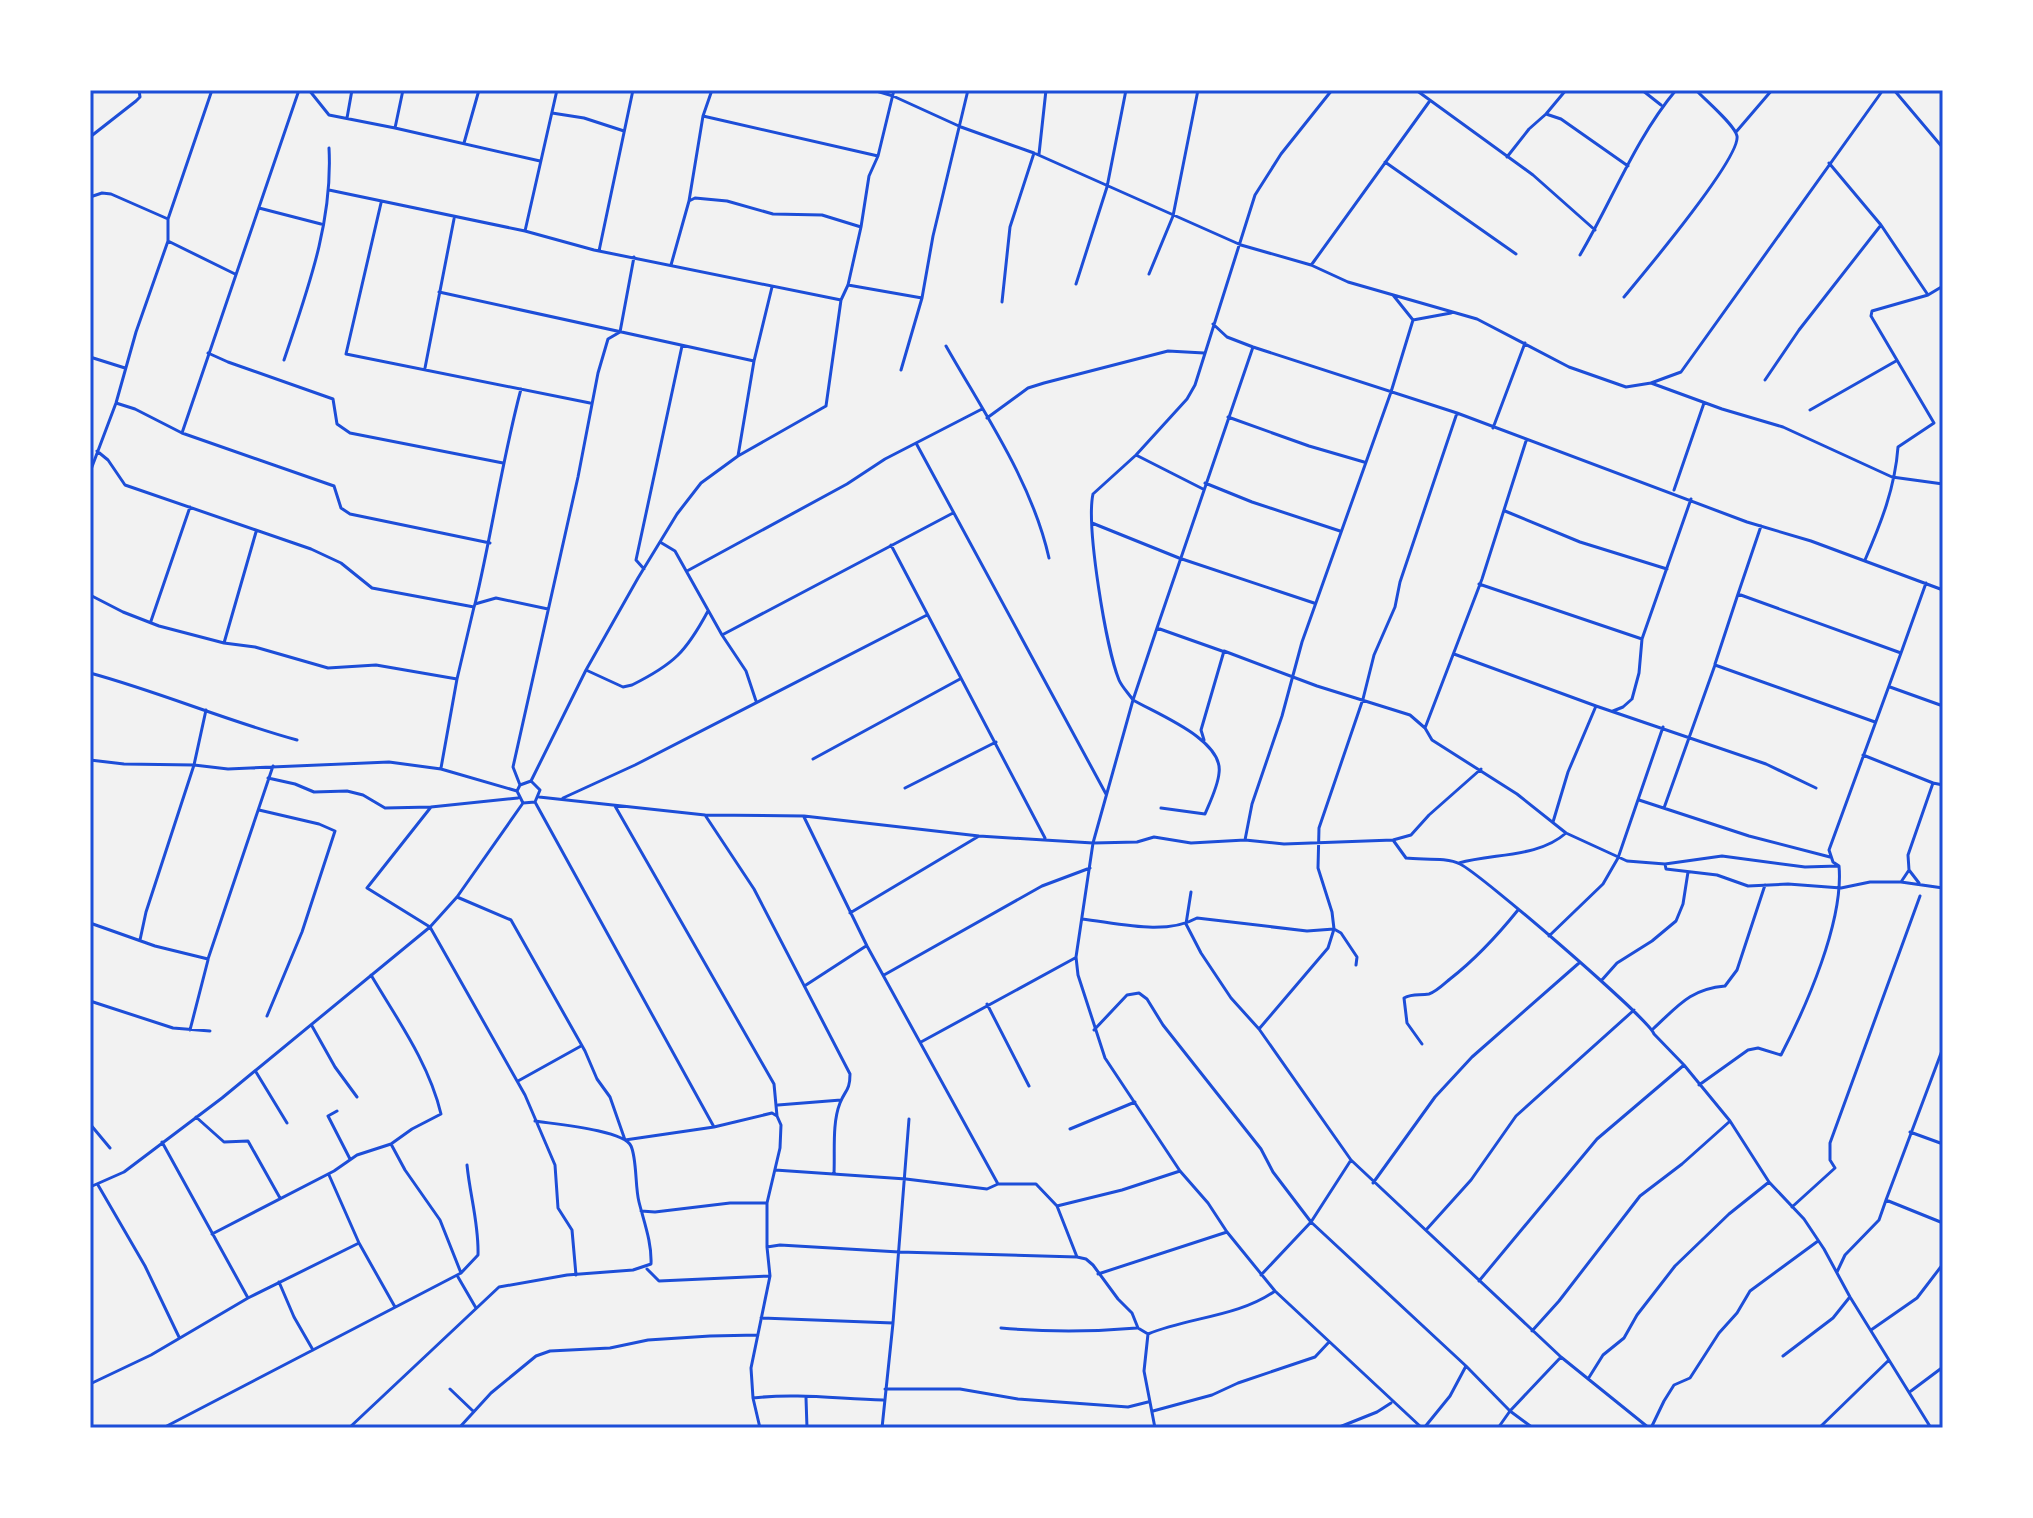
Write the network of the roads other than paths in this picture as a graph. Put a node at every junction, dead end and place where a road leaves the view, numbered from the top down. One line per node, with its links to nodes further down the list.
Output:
1 (139, 90): 37 (street)
2 (212, 90): 57 (street)
3 (299, 90): 54 (street)
4 (309, 90): 32 (street)
5 (352, 90): 32 (street)
6 (403, 90): 34 (street)
7 (479, 90): 38 (street)
8 (557, 90): 29 (street)
9 (633, 90): 35 (street)
10 (712, 90): 31 (street)
11 (873, 90): 26 (street)
12 (894, 90): 26 (street)
13 (968, 90): 33 (street)
14 (1046, 90): 43 (street)
15 (1126, 90): 49 (street)
16 (1198, 90): 55 (street)
17 (1332, 90): 64 (street)
18 (1416, 90): 27 (street)
19 (1566, 90): 30 (street)
20 (1642, 90): 28 (street)
21 (1676, 90): 28 (street)
22 (1696, 90): 36 (street)
23 (1772, 90): 36 (street)
24 (1883, 90): 47 (street)
25 (1894, 90): 39 (street)
26 (893, 96): 33 (street); 42 (street)
27 (1429, 102): 44 (street); 46 (street)
28 (1662, 106): 48 (street)
29 (552, 113): 35 (street); 45 (street)
30 (1546, 114): 44 (street); 48 (street)
31 (703, 116): 42 (street); 52 (street)
32 (347, 118): 34 (street)
33 (961, 127): 41 (street); 81 (street)
34 (395, 128): 38 (street)
35 (624, 131): 65 (street)
36 (1736, 132): 80 (street)
37 (90, 137)
38 (464, 143): 45 (street)
39 (1943, 147)
40 (329, 148): 50 (street)
41 (1034, 153): 43 (street); 83 (street)
42 (878, 156): 60 (street)
43 (1039, 156): 49 (street)
44 (1507, 157): 61 (street)
45 (540, 161): 62 (street)
46 (1385, 162): 66 (street); 70 (street)
47 (1829, 163): 59 (street); 102 (street)
48 (1628, 166): 61 (street)
49 (1107, 187): 55 (street); 73 (street)
50 (329, 190): 53 (street); 58 (street)
51 (90, 197): 57 (street)
52 (689, 201): 60 (street); 69 (street)
53 (381, 203): 56 (street); 99 (street)
54 (259, 208): 58 (street); 71 (street)
55 (1173, 216): 64 (street); 72 (street)
56 (454, 218): 62 (street); 77 (street)
57 (168, 219): 63 (street)
58 (322, 225): 95 (street)
59 (1881, 225): 79 (street); 101 (street)
60 (861, 227): 74 (street)
61 (1595, 230): 67 (street)
62 (525, 231): 65 (street)
63 (168, 241): 71 (street); 98 (street)
64 (1241, 245): 70 (street); 86 (street)
65 (599, 251): 68 (street)
66 (1516, 254)
67 (1580, 255)
68 (634, 257): 69 (street); 87 (street)
69 (671, 265): 75 (street)
70 (1311, 265): 78 (street)
71 (235, 274): 92 (street)
72 (1149, 274)
73 (1076, 284)
74 (848, 285): 81 (street); 82 (street)
75 (772, 287): 82 (street); 96 (street)
76 (1942, 288): 79 (street)
77 (439, 292): 87 (street); 99 (street)
78 (1393, 294): 84 (street); 85 (street)
79 (1928, 295): 97 (street)
80 (1624, 297)
81 (922, 298): 100 (street)
82 (841, 300): 121 (street)
83 (1002, 302)
84 (1455, 313): 85 (street); 88 (street)
85 (1413, 320): 104 (street)
86 (1213, 324): 91 (street); 93 (street)
87 (620, 332): 89 (street); 106 (street)
88 (1525, 343): 102 (street); 115 (street)
89 (682, 346): 96 (street); 144 (street)
90 (946, 346): 108 (street)
91 (1253, 347): 104 (street); 111 (street)
92 (208, 353): 116 (street); 123 (street)
93 (1204, 353): 112 (street); 120 (street)
94 (90, 357): 98 (street)
95 (284, 360)
96 (754, 361): 121 (street)
97 (1896, 361): 109 (street); 114 (street)
98 (126, 368): 105 (street)
99 (425, 368): 103 (street)
100 (901, 370)
101 (1765, 380)
102 (1651, 383): 107 (street)
103 (521, 388): 106 (street); 123 (street)
104 (1391, 392): 110 (street); 122 (street)
105 (116, 403): 116 (street); 119 (street)
106 (592, 403): 154 (street)
107 (1704, 403): 125 (street); 129 (street)
108 (982, 409): 112 (street); 118 (street)
109 (1810, 410)
110 (1457, 413): 115 (street); 172 (street)
111 (1228, 417): 122 (street); 126 (street)
112 (987, 418): 141 (street)
113 (1943, 420): 114 (street)
114 (1934, 423): 125 (street)
115 (1493, 428): 117 (street)
116 (182, 433): 139 (street)
117 (1526, 440): 129 (street); 132 (street)
118 (916, 443): 133 (street); 146 (street)
119 (97, 451): 124 (street); 131 (street)
120 (1136, 455): 128 (street); 134 (street)
121 (738, 456): 138 (street)
122 (1364, 462): 137 (street)
123 (503, 463): 139 (street)
124 (90, 472)
125 (1892, 477): 127 (street); 143 (street)
126 (1205, 483): 128 (street); 137 (street)
127 (1943, 484)
128 (1203, 489): 142 (street)
129 (1673, 492): 130 (street)
130 (1691, 499): 135 (street); 145 (street)
131 (190, 507): 136 (street); 157 (street)
132 (1505, 511): 145 (street); 148 (street)
133 (953, 513): 140 (street); 201 (street)
134 (1091, 523): 142 (street); 173 (street)
135 (1761, 526): 143 (street); 150 (street)
136 (257, 531): 153 (street); 161 (street)
137 (1340, 531): 152 (street)
138 (660, 542): 144 (street); 146 (street)
139 (490, 543): 153 (street)
140 (891, 545): 156 (street); 159 (street)
141 (1049, 558)
142 (1179, 558): 152 (street); 158 (street)
143 (1865, 561): 147 (street)
144 (644, 569): 166 (street)
145 (1667, 569): 160 (street)
146 (686, 571): 155 (street)
147 (1926, 583): 149 (street); 163 (street)
148 (1478, 584): 160 (street); 164 (street)
149 (1943, 590)
150 (1738, 594): 163 (street); 165 (street)
151 (90, 595): 157 (street)
152 (1314, 603): 168 (street)
153 (474, 606): 154 (street); 169 (street)
154 (548, 609): 196 (street)
155 (708, 611): 159 (street); 166 (street)
156 (927, 615): 170 (street); 174 (street)
157 (150, 622): 161 (street)
158 (1157, 628): 162 (street); 173 (street)
159 (722, 635): 174 (street)
160 (1642, 639): 178 (street)
161 (224, 643): 169 (street)
162 (1224, 651): 168 (street); 184 (street)
163 (1901, 653): 171 (street)
164 (1454, 654): 175 (street); 181 (street)
165 (1715, 665): 179 (street); 182 (street)
166 (586, 670): 194 (street)
167 (90, 673): 177 (street)
168 (1292, 676): 172 (street); 219 (street)
169 (457, 679): 191 (street)
170 (960, 679): 185 (street); 187 (street)
171 (1889, 687): 176 (street); 179 (street)
172 (1363, 699): 181 (street); 222 (street)
173 (1133, 700): 184 (street); 201 (street)
174 (756, 701): 204 (street)
175 (1596, 706): 178 (street); 215 (street)
176 (1943, 706)
177 (206, 710): 183 (street); 189 (street)
178 (1613, 712): 180 (street)
179 (1875, 722): 186 (street)
180 (1663, 727): 182 (street); 205 (street)
181 (1425, 728): 192 (street)
182 (1689, 737): 199 (street); 211 (street)
183 (297, 740)
184 (1204, 740): 210 (street)
185 (996, 742): 198 (street); 218 (street)
186 (1863, 755): 195 (street); 223 (street)
187 (813, 759)
188 (90, 760): 189 (street)
189 (194, 765): 190 (street); 247 (street)
190 (273, 766): 191 (street); 193 (street)
191 (441, 769): 200 (street)
192 (1481, 769): 215 (street); 220 (street)
193 (268, 778): 209 (street); 212 (street)
194 (531, 781): 196 (street); 202 (street)
195 (1933, 783): 197 (street); 229 (street)
196 (520, 785): 200 (street)
197 (1943, 785)
198 (905, 788)
199 (1816, 788)
200 (517, 791): 203 (street)
201 (1106, 794): 221 (street)
202 (539, 797): 204 (street); 206 (street)
203 (518, 798): 207 (street); 209 (street)
204 (560, 800): 208 (street)
205 (1639, 800): 211 (street); 224 (street)
206 (535, 802): 207 (street); 288 (street)
207 (523, 803): 238 (street)
208 (615, 806): 213 (street); 279 (street)
209 (431, 807): 244 (street)
210 (1161, 808)
211 (1664, 808): 223 (street)
212 (259, 810): 250 (street); 260 (street)
213 (705, 815): 214 (street); 256 (street)
214 (804, 816): 217 (street); 240 (street)
215 (1552, 823): 216 (street)
216 (1566, 833): 224 (street); 225 (street)
217 (979, 836): 218 (street); 240 (street)
218 (1045, 838): 221 (street)
219 (1245, 840): 221 (street); 222 (street)
220 (1393, 840): 222 (street); 225 (street)
221 (1093, 843): 228 (street)
222 (1317, 843): 245 (street)
223 (1830, 857): 227 (street)
224 (1618, 858): 226 (street); 246 (street)
225 (1459, 863): 239 (street)
226 (1665, 864): 227 (street); 230 (street)
227 (1839, 866): 234 (street)
228 (1090, 868): 241 (street); 254 (street)
229 (1909, 870): 231 (street); 232 (street)
230 (1688, 872): 233 (street); 255 (street)
231 (1901, 882): 232 (street); 234 (street)
232 (1919, 883): 235 (street)
233 (1765, 885): 234 (street); 263 (street)
234 (1841, 888): 274 (street)
235 (1942, 890)
236 (1191, 892): 243 (street)
237 (1920, 896): 313 (street)
238 (457, 897): 244 (street); 269 (street)
239 (1518, 910): 246 (street); 268 (street)
240 (850, 913): 248 (street)
241 (1082, 919): 243 (street); 249 (street)
242 (90, 923): 247 (street)
243 (1186, 924): 245 (street); 262 (street)
244 (430, 927): 253 (street); 273 (street)
245 (1334, 929): 252 (street); 262 (street)
246 (1549, 937): 251 (street)
247 (140, 940): 250 (street)
248 (867, 946): 254 (street); 256 (street)
249 (1076, 957): 258 (street); 265 (street)
250 (208, 959): 264 (street)
251 (1579, 963): 255 (street); 306 (street)
252 (1356, 965)
253 (371, 975): 261 (street); 293 (street)
254 (884, 975): 267 (street)
255 (1601, 981): 259 (street)
256 (806, 985): 277 (street)
257 (90, 1001): 264 (street)
258 (987, 1004): 267 (street); 275 (street)
259 (1634, 1010): 263 (street); 317 (street)
260 (267, 1016)
261 (311, 1026): 272 (street); 276 (street)
262 (1259, 1029): 297 (street)
263 (1653, 1029): 271 (street)
264 (190, 1030): 266 (street)
265 (1094, 1030): 278 (street); 315 (street)
266 (210, 1031)
267 (921, 1042): 307 (street)
268 (1422, 1044)
269 (581, 1046): 273 (street); 291 (street)
270 (1943, 1048): 290 (street)
271 (1684, 1065): 274 (street); 333 (street)
272 (256, 1072): 282 (street); 286 (street)
273 (517, 1082): 284 (street)
274 (1699, 1085): 285 (street)
275 (1029, 1086)
276 (357, 1097)
277 (841, 1100): 279 (street); 301 (street)
278 (1135, 1102): 289 (street); 300 (street)
279 (778, 1105): 281 (street)
280 (337, 1111): 296 (street)
281 (777, 1116): 288 (street); 299 (street)
282 (196, 1117): 292 (street); 309 (street)
283 (909, 1119): 303 (street)
284 (535, 1121): 291 (street); 330 (street)
285 (1730, 1121): 304 (street); 345 (street)
286 (287, 1123)
287 (90, 1124): 295 (street)
288 (714, 1127): 291 (street)
289 (1070, 1129)
290 (1910, 1132): 294 (street); 310 (street)
291 (625, 1140): 314 (street)
292 (162, 1142): 305 (street); 319 (street)
293 (391, 1144): 296 (street); 328 (street)
294 (1943, 1144)
295 (110, 1148)
296 (350, 1159): 302 (street)
297 (1351, 1160): 306 (street); 315 (street)
298 (467, 1165): 328 (street)
299 (775, 1170): 301 (street); 311 (street)
300 (1180, 1171): 312 (street); 318 (street)
301 (834, 1173): 303 (street)
302 (328, 1174): 309 (street); 321 (street)
303 (906, 1179): 307 (street); 323 (street)
304 (1769, 1182): 313 (street); 356 (street)
305 (97, 1183): 308 (street); 348 (street)
306 (1373, 1183): 317 (street)
307 (998, 1184): 312 (street)
308 (90, 1187)
309 (280, 1198): 319 (street)
310 (1886, 1200): 316 (street); 327 (street)
311 (767, 1203): 314 (street); 322 (street)
312 (1057, 1206): 324 (street)
313 (1792, 1207): 320 (street)
314 (641, 1211): 326 (street)
315 (1311, 1222): 331 (street); 354 (street)
316 (1943, 1223)
317 (1425, 1230): 333 (street)
318 (1227, 1232): 329 (street); 331 (street)
319 (212, 1234): 337 (street)
320 (1818, 1241): 327 (street); 380 (street)
321 (359, 1243): 334 (street); 338 (street)
322 (767, 1247): 323 (street); 332 (street)
323 (899, 1252): 324 (street); 341 (street)
324 (1077, 1257): 329 (street)
325 (1943, 1264): 344 (street)
326 (645, 1268): 330 (street); 332 (street)
327 (1837, 1272): 336 (street)
328 (459, 1274): 338 (street); 339 (street)
329 (1098, 1274): 343 (street)
330 (576, 1275): 339 (street)
331 (1261, 1275): 335 (street)
332 (770, 1276): 340 (street)
333 (1479, 1281): 345 (street)
334 (279, 1282): 337 (street); 350 (street)
335 (1275, 1291): 346 (street); 349 (street)
336 (1850, 1297): 344 (street); 351 (street)
337 (248, 1298): 348 (street)
338 (395, 1307): 350 (street)
339 (476, 1308): 370 (street)
340 (761, 1318): 341 (street); 347 (street)
341 (893, 1323): 359 (street)
342 (1001, 1328): 343 (street)
343 (1138, 1328): 346 (street)
344 (1871, 1330): 353 (street)
345 (1532, 1331): 352 (street)
346 (1148, 1334): 364 (street)
347 (758, 1335): 361 (street); 366 (street)
348 (179, 1337): 357 (street)
349 (1329, 1342): 365 (street); 367 (street)
350 (313, 1350): 369 (street)
351 (1783, 1356)
352 (1561, 1357): 356 (street); 368 (street)
353 (1889, 1360): 360 (street); 381 (street)
354 (1466, 1366): 368 (street); 377 (street)
355 (1943, 1367): 360 (street)
356 (1588, 1379): 380 (street)
357 (90, 1384)
358 (450, 1389): 366 (street)
359 (885, 1389): 363 (street); 364 (street)
360 (1911, 1392): 382 (street)
361 (753, 1398): 362 (street); 372 (street)
362 (806, 1398): 363 (street); 373 (street)
363 (883, 1400): 374 (street)
364 (1148, 1402): 367 (street)
365 (1392, 1402): 376 (street); 377 (street)
366 (473, 1411): 371 (street)
367 (1152, 1411): 375 (street)
368 (1510, 1411): 378 (street); 379 (street)
369 (163, 1428)
370 (349, 1428)
371 (459, 1428)
372 (760, 1428)
373 (807, 1428)
374 (882, 1428)
375 (1155, 1428)
376 (1337, 1428)
377 (1423, 1428)
378 (1498, 1428)
379 (1533, 1428)
380 (1650, 1428)
381 (1819, 1428)
382 (1931, 1428)

